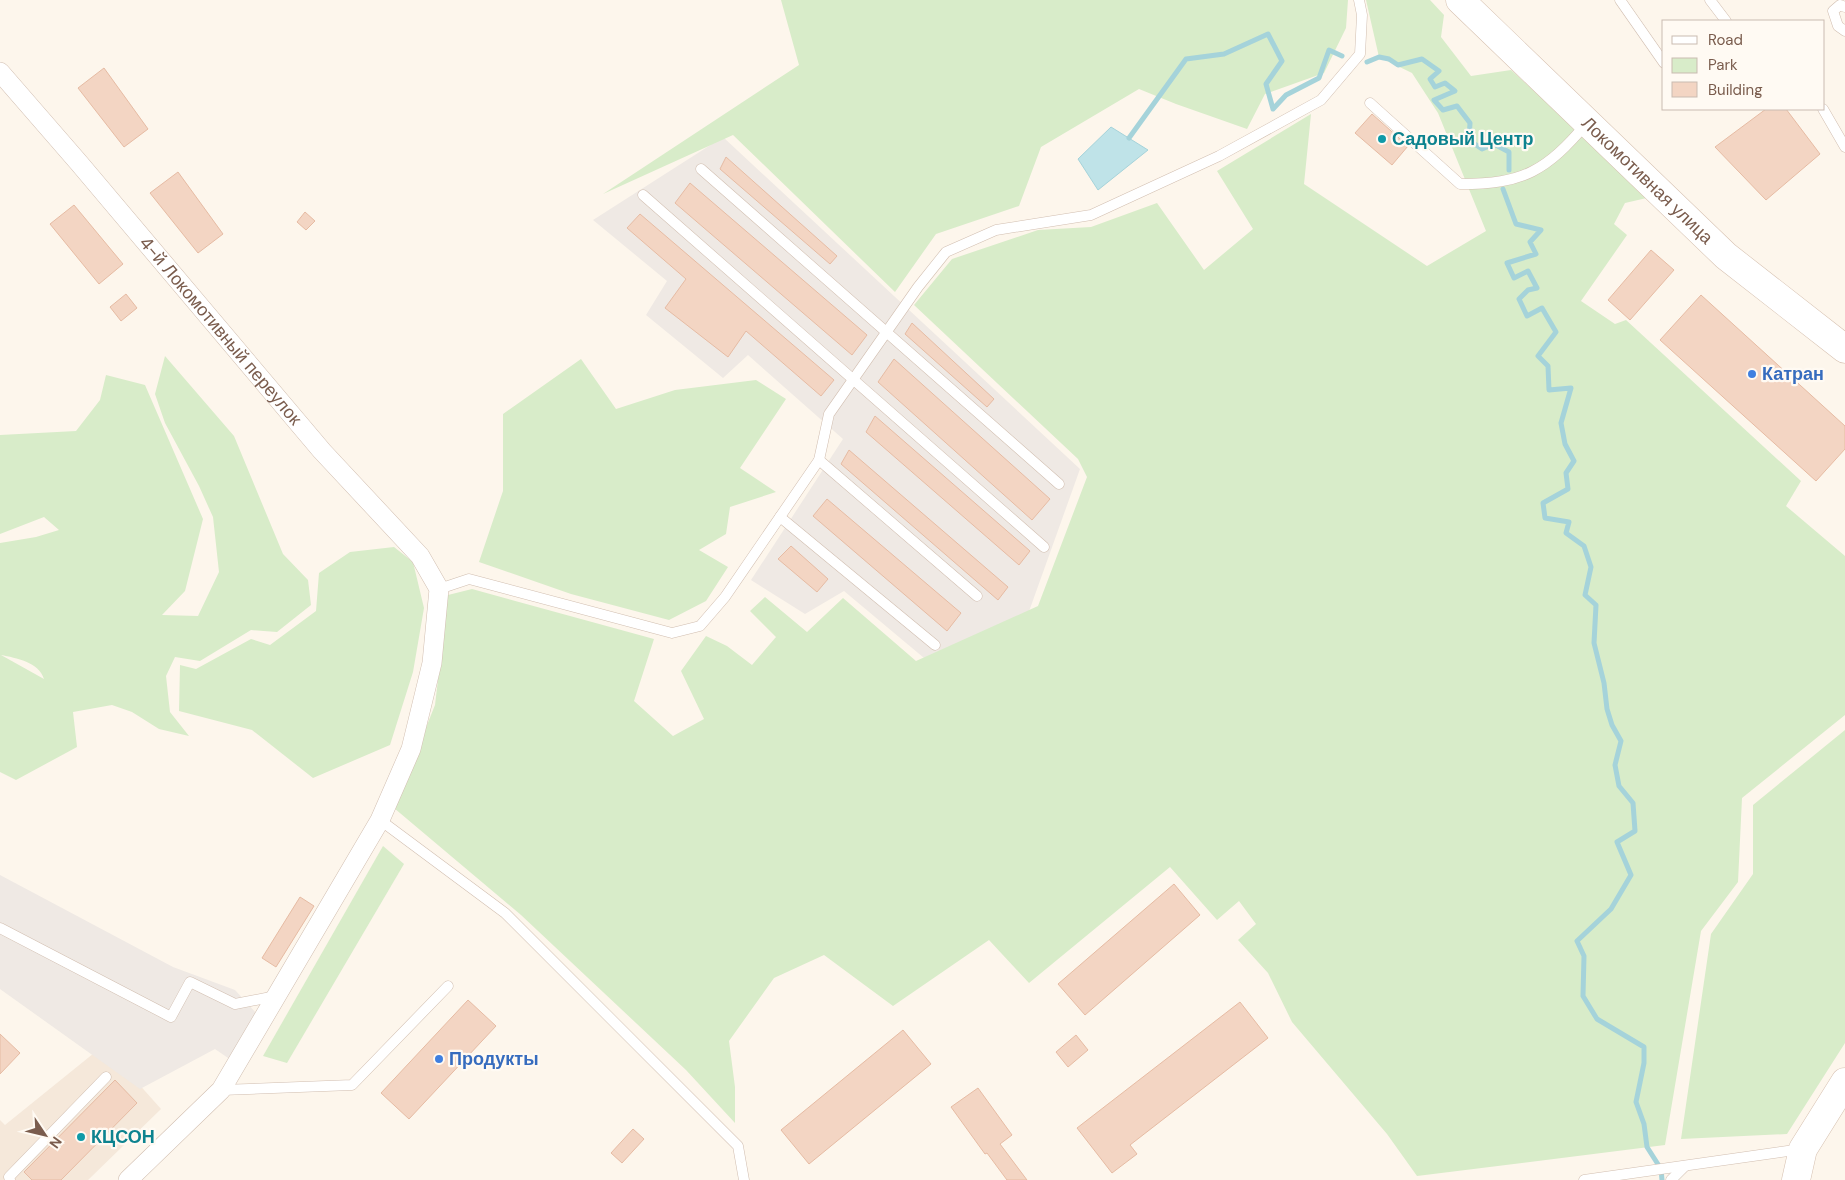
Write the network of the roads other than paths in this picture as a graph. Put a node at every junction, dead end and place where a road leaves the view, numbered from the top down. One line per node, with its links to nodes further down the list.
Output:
1 (1359, 0): 16 (lane)
2 (1460, 0): 12 (street, Локомотивная улица)
3 (1620, 0): 8 (lane)
4 (1710, 0): 6 (lane)
5 (1845, 7): 7 (lane)
6 (1725, 20)
7 (1845, 31)
8 (1662, 60)
9 (0, 72): 23 (street, 4-й Локомотивный переулок)
10 (1370, 103): 12 (lane)
11 (1824, 110): 13 (lane)
12 (1588, 123): 17 (street, Локомотивная улица)
13 (1845, 147)
14 (701, 169): 16 (lane)
15 (643, 195): 18 (lane)
16 (886, 333): 18 (lane); 20 (lane)
17 (1845, 349)
18 (853, 379): 19 (lane); 22 (lane)
19 (819, 460): 21 (lane); 24 (lane)
20 (1059, 484)
21 (780, 517): 23 (lane); 25 (lane)
22 (1044, 547)
23 (439, 589): 26 (street)
24 (977, 596)
25 (935, 645)
26 (380, 820): 29 (street); 37 (lane)
27 (0, 928): 29 (lane)
28 (448, 986): 32 (lane)
29 (276, 996): 32 (street)
30 (106, 1077): 35 (lane)
31 (1845, 1082): 33 (street)
32 (221, 1090): 36 (street)
33 (1803, 1148): 34 (lane); 40 (street)
34 (1685, 1166): 38 (lane); 39 (lane)
35 (10, 1180)
36 (128, 1180)
37 (744, 1180)
38 (1584, 1180)
39 (1671, 1180)
40 (1796, 1180)

